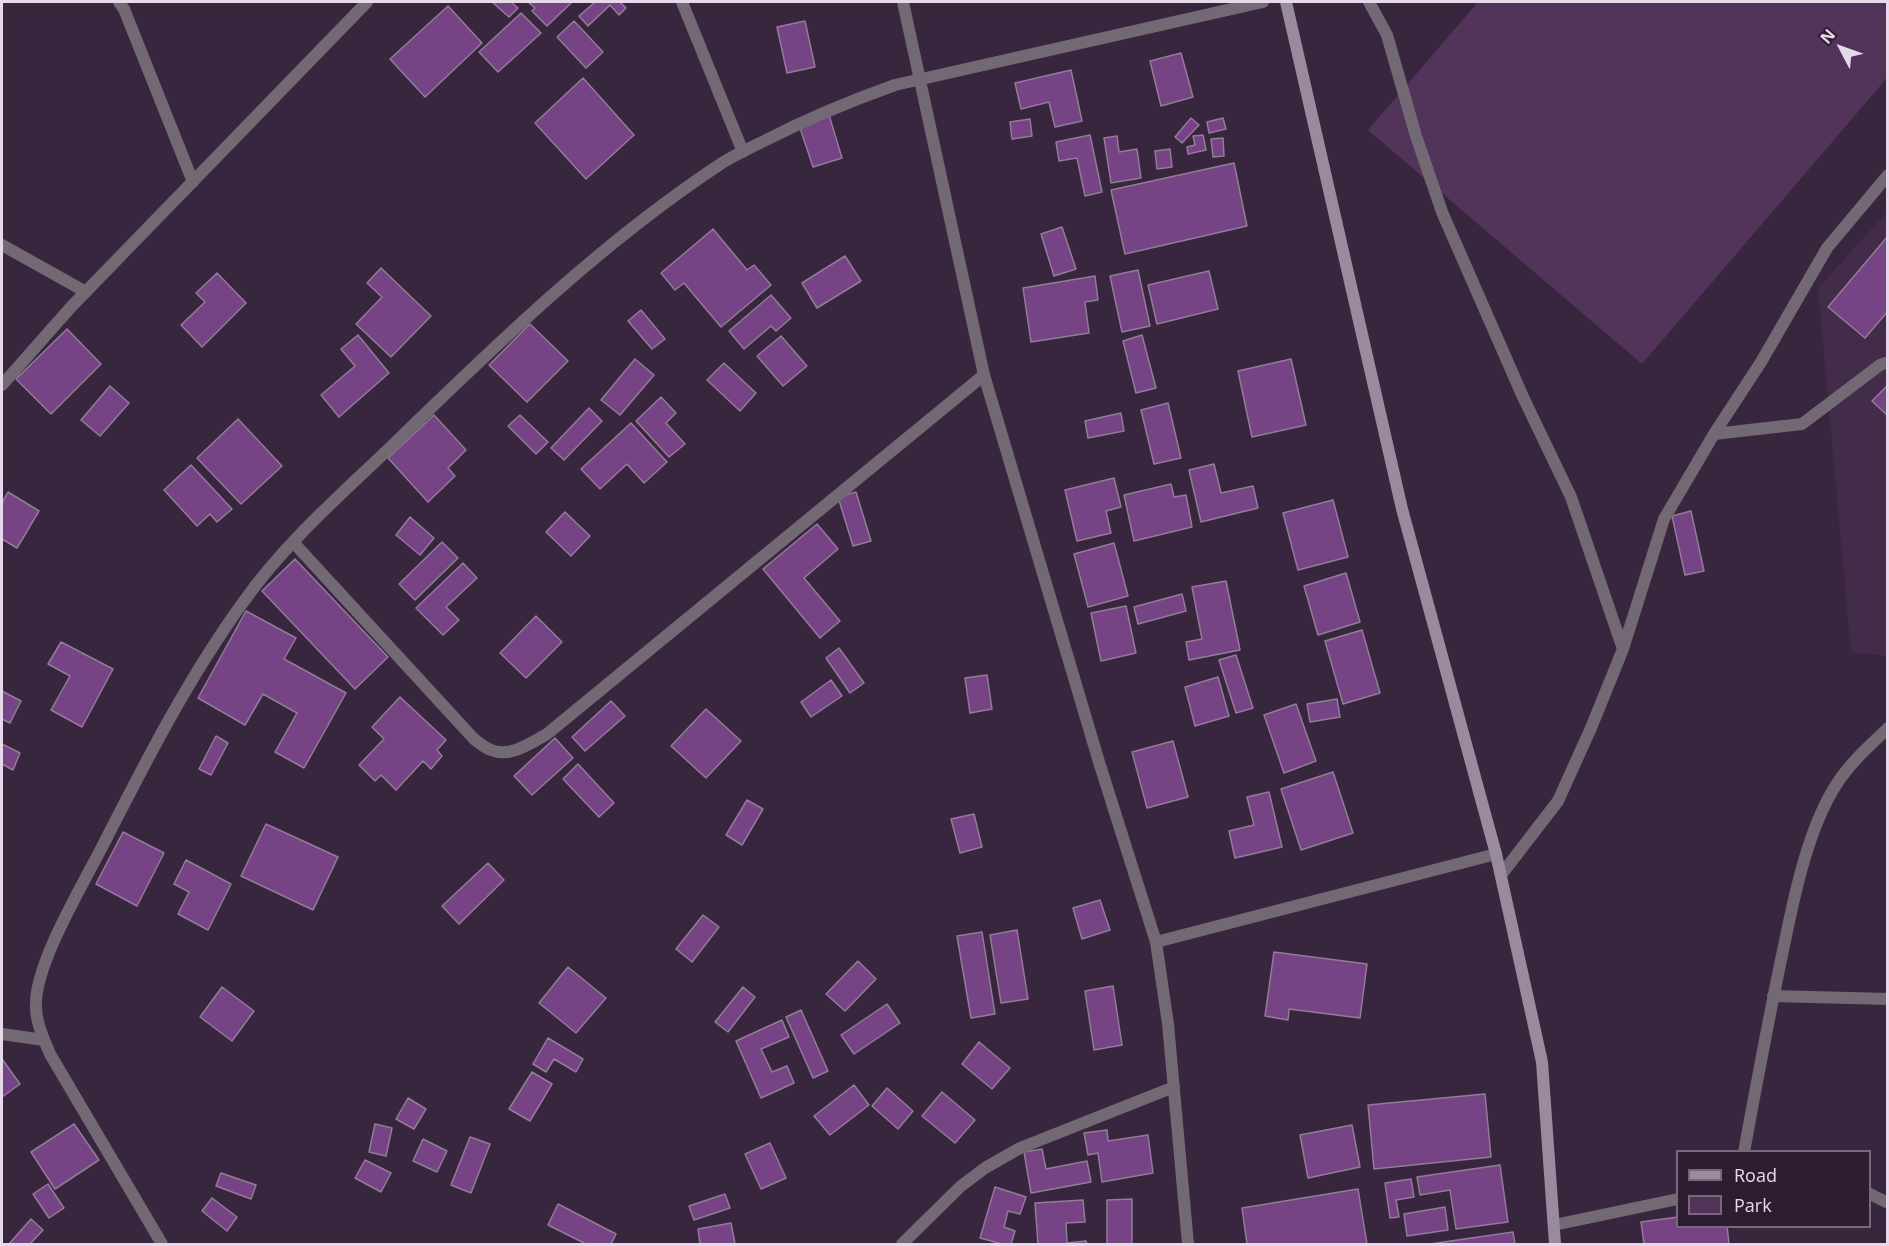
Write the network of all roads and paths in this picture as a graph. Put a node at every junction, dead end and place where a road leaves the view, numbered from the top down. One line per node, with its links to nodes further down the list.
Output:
1 (119, 2): 11 (street)
2 (367, 2): 11 (street)
3 (682, 2): 9 (street)
4 (903, 2): 8 (street)
5 (1263, 2): 8 (street)
6 (1286, 2): 21 (main road)
7 (1369, 2): 19 (street)
8 (918, 78): 9 (street); 15 (street)
9 (743, 152): 18 (street)
10 (1887, 175): 17 (street)
11 (193, 182): 13 (street)
12 (2, 245): 13 (street)
13 (86, 292): 16 (street)
14 (1887, 362): 17 (street)
15 (984, 375): 18 (street); 23 (street)
16 (2, 385)
17 (1714, 434): 19 (street)
18 (293, 542): 27 (street)
19 (1623, 649): 22 (street)
20 (1887, 728): 24 (street)
21 (1496, 854): 22 (main road); 23 (street)
22 (1501, 875): 33 (main road)
23 (1156, 942): 28 (street)
24 (1773, 996): 25 (street); 29 (street)
25 (1887, 999)
26 (2, 1034): 27 (street)
27 (44, 1040): 34 (street)
28 (1174, 1087): 35 (street); 36 (street)
29 (1743, 1150)
30 (1871, 1195): 32 (street)
31 (1676, 1199): 33 (street)
32 (1887, 1203)
33 (1554, 1224): 37 (main road)
34 (162, 1245)
35 (902, 1245)
36 (1188, 1245)
37 (1556, 1245)

